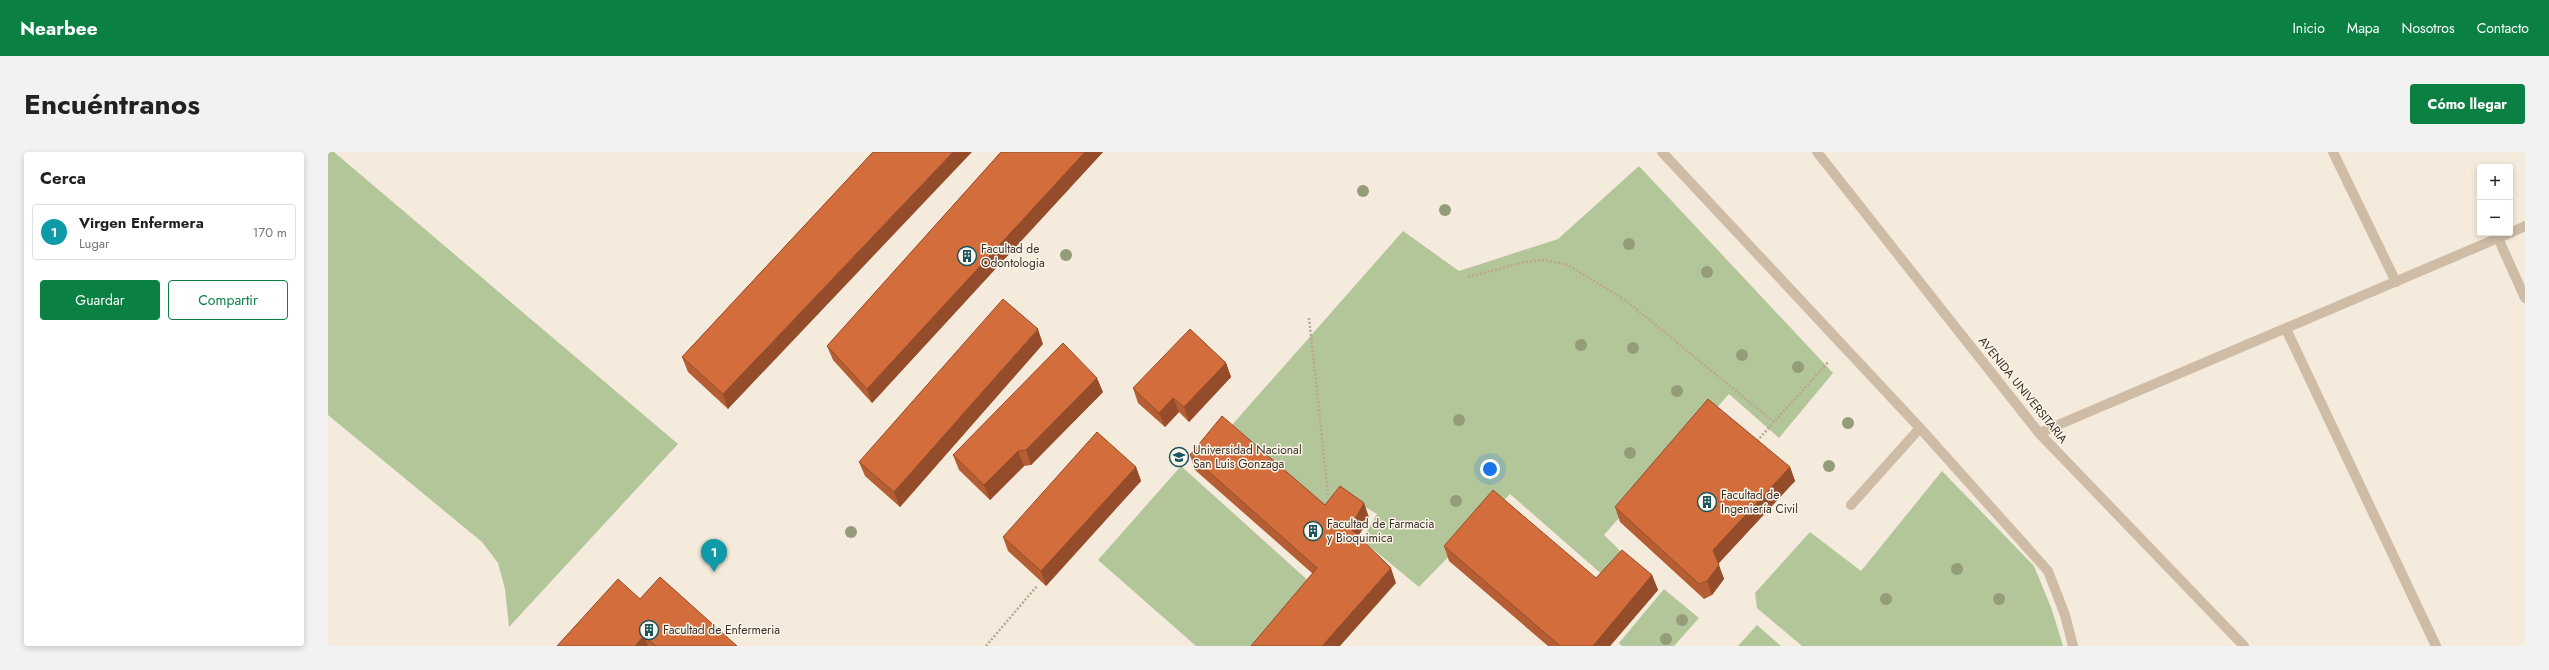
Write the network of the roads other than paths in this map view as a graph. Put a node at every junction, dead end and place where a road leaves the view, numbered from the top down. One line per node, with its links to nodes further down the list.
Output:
1 (1662, 152): 11 (street)
2 (1817, 152): 12 (street, AVENIDA UNIVERSITARIA)
3 (2333, 152): 8 (street)
4 (2525, 226): 5 (street)
5 (2513, 232)
6 (2503, 236): 7 (street)
7 (2498, 238): 8 (street); 9 (street)
8 (2396, 282): 10 (street)
9 (2525, 298)
10 (2286, 328): 12 (street); 16 (street)
11 (1920, 428): 13 (street); 14 (street)
12 (2039, 433): 15 (street, AVENIDA UNIVERSITARIA)
13 (1851, 505)
14 (2073, 646)
15 (2244, 646)
16 (2436, 646)

